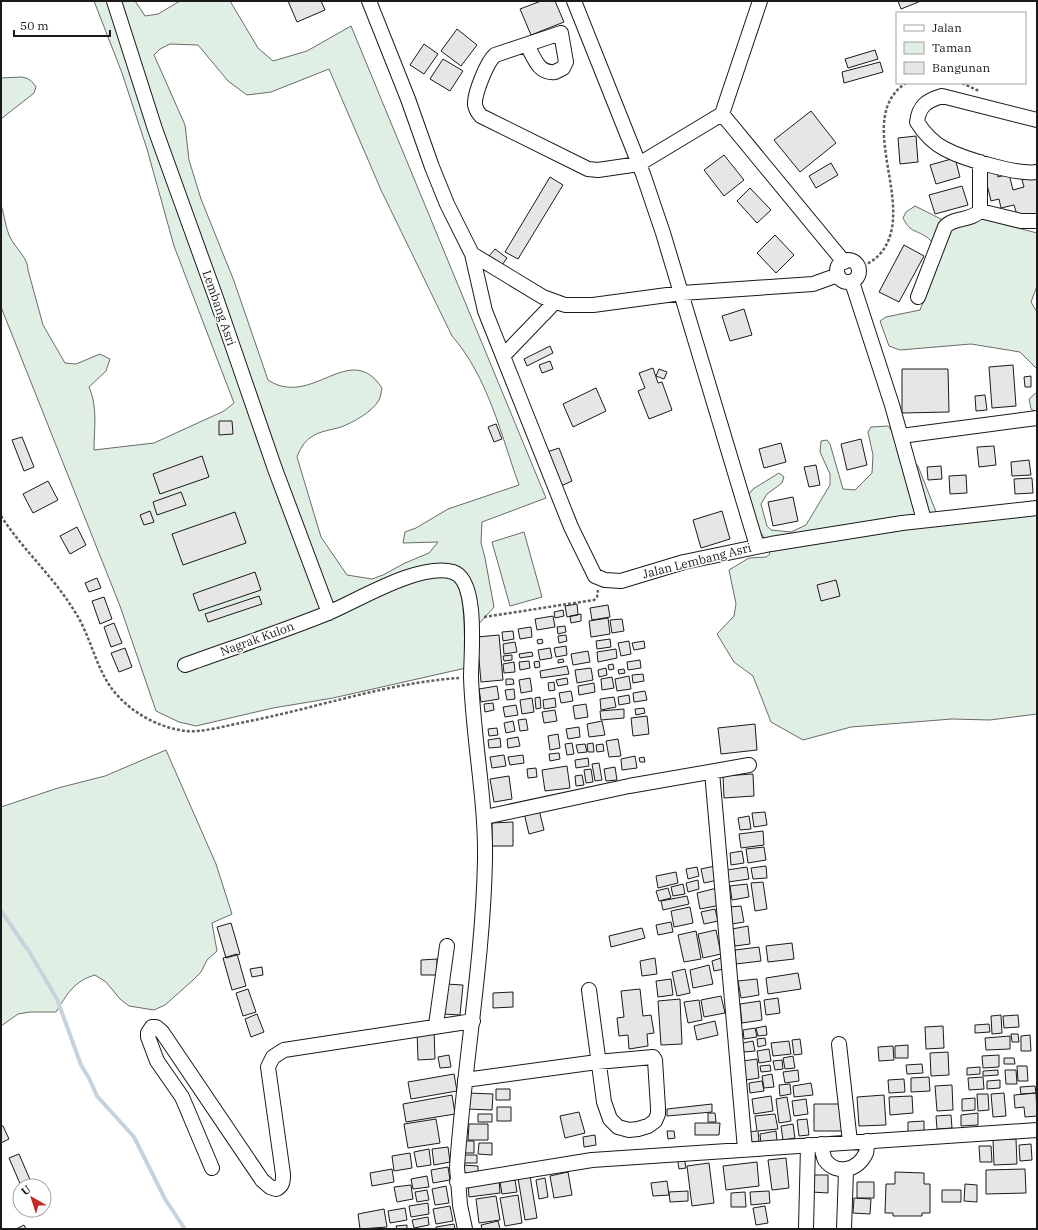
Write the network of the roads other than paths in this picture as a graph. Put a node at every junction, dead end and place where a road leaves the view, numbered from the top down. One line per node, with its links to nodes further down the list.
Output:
1 (114, 1): 26 (street, Lembang Asri)
2 (369, 1): 13 (street)
3 (574, 1): 9 (street)
4 (760, 1): 6 (street)
5 (527, 44): 9 (street)
6 (722, 114): 9 (street); 14 (street)
7 (1037, 120): 8 (street)
8 (980, 162): 10 (street); 11 (street)
9 (639, 164): 17 (street)
10 (1037, 172)
11 (980, 211): 12 (street); 18 (street)
12 (1037, 221)
13 (472, 254): 19 (street); 20 (street)
14 (844, 262): 15 (street); 16 (street)
15 (838, 275): 16 (street); 17 (street)
16 (852, 282): 22 (street)
17 (682, 293): 19 (street); 25 (street)
18 (918, 297)
19 (555, 302): 20 (street)
20 (504, 355): 25 (street, Jalan Lembang Asri)
21 (1037, 418): 22 (street)
22 (901, 436): 24 (street)
23 (1037, 508): 24 (street, Jalan Lembang Asri)
24 (924, 520): 25 (street, Jalan Lembang Asri)
25 (757, 546)
26 (329, 613): 27 (street, Nagrak Kulon); 30 (street, Nagrak Kulon)
27 (185, 665)
28 (749, 765): 29 (street)
29 (712, 772): 30 (street); 42 (street)
30 (485, 817): 33 (street, Nagrak Kulon)
31 (447, 946): 34 (street)
32 (589, 990): 36 (street)
33 (473, 1021): 34 (street); 37 (street, Nagrak Kulon)
34 (436, 1025): 43 (street)
35 (839, 1044): 40 (street)
36 (597, 1062): 36 (street); 37 (street)
37 (465, 1080): 45 (street, Nagrak Kulon)
38 (1037, 1130): 39 (street)
39 (867, 1141): 40 (street); 44 (street)
40 (850, 1142): 41 (street)
41 (815, 1145): 42 (street); 44 (street); 47 (street)
42 (745, 1149): 45 (street)
43 (212, 1168)
44 (846, 1171): 48 (street)
45 (457, 1182): 46 (street, Nagrak Kulon)
46 (464, 1229)
47 (806, 1229)
48 (844, 1229)

